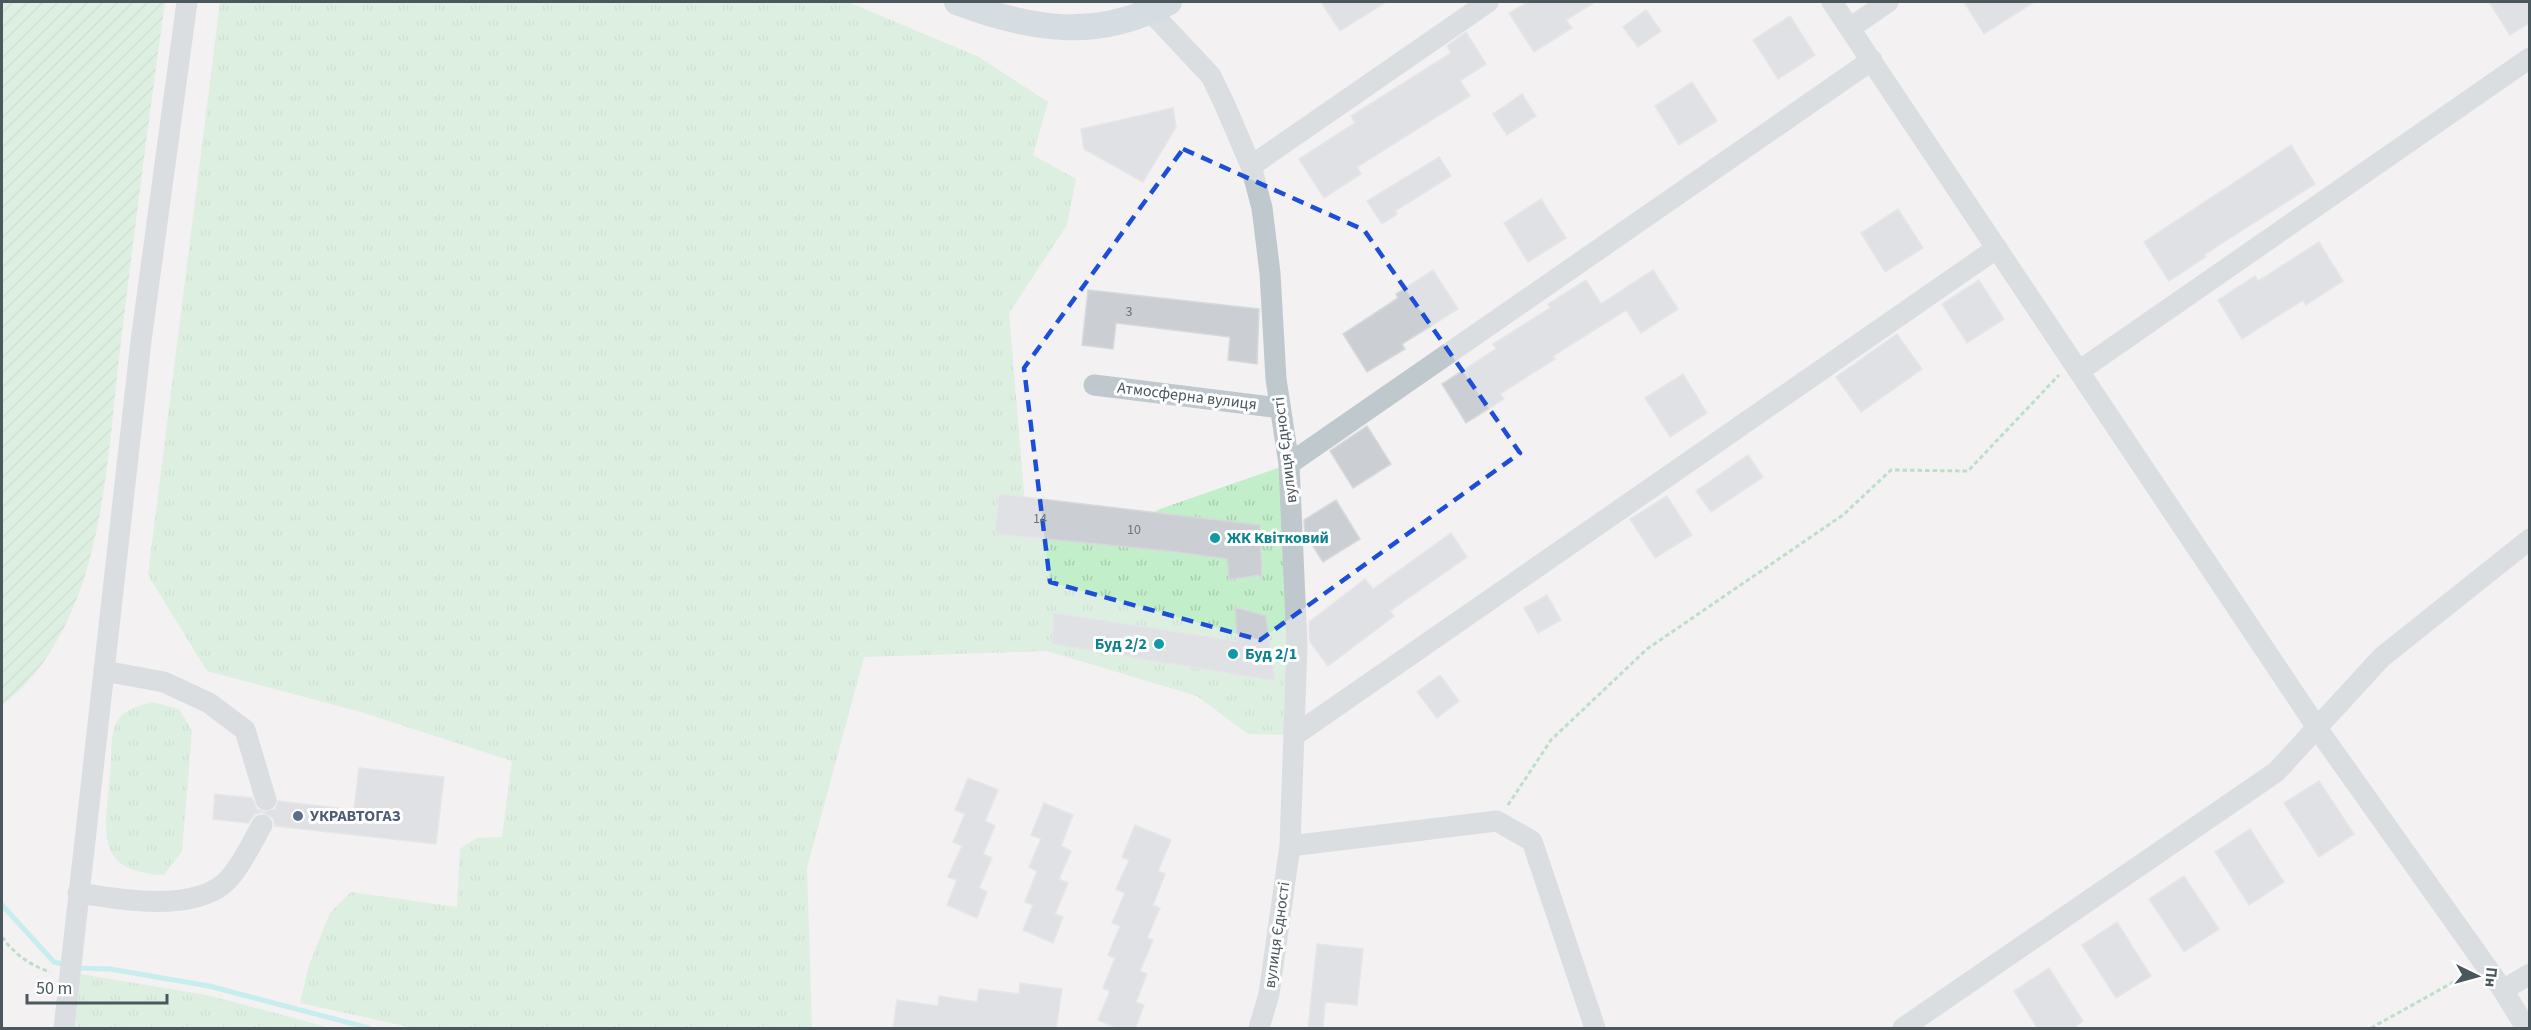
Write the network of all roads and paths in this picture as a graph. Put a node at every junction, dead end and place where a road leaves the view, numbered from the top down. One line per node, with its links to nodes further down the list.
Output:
1 (187, 2): 17 (street)
2 (957, 2): 6 (main road)
3 (1488, 2): 10 (street)
4 (1832, 2): 7 (street)
5 (1888, 2): 7 (street)
6 (1160, 7): 10 (street, вулиця Єдності)
7 (1850, 28): 9 (street)
8 (2529, 58): 12 (street)
9 (1872, 60): 11 (street); 15 (street)
10 (1251, 166): 14 (street, вулиця Єдності)
11 (1997, 248): 12 (street); 19 (street)
12 (2076, 366): 18 (street); 21 (path)
13 (1094, 385): 14 (street, Атмосферна вулиця)
14 (1280, 408): 15 (street, вулиця Єдності)
15 (1289, 465): 19 (street, вулиця Єдності)
16 (2529, 539): 18 (street)
17 (104, 671): 20 (street); 24 (street)
18 (2318, 727): 26 (street); 33 (street)
19 (1295, 735): 23 (street, вулиця Єдності)
20 (266, 800)
21 (1497, 821): 23 (street); 32 (street)
22 (262, 825): 24 (street)
23 (1290, 846): 31 (street, вулиця Єдності)
24 (78, 893): 28 (street)
25 (2, 937): 28 (path)
26 (2485, 964): 29 (street); 34 (path)
27 (2529, 974): 29 (street)
28 (69, 978): 30 (street)
29 (2503, 990): 35 (street)
30 (64, 1029)
31 (1259, 1029)
32 (1595, 1029)
33 (1903, 1029)
34 (2371, 1029)
35 (2526, 1029)

